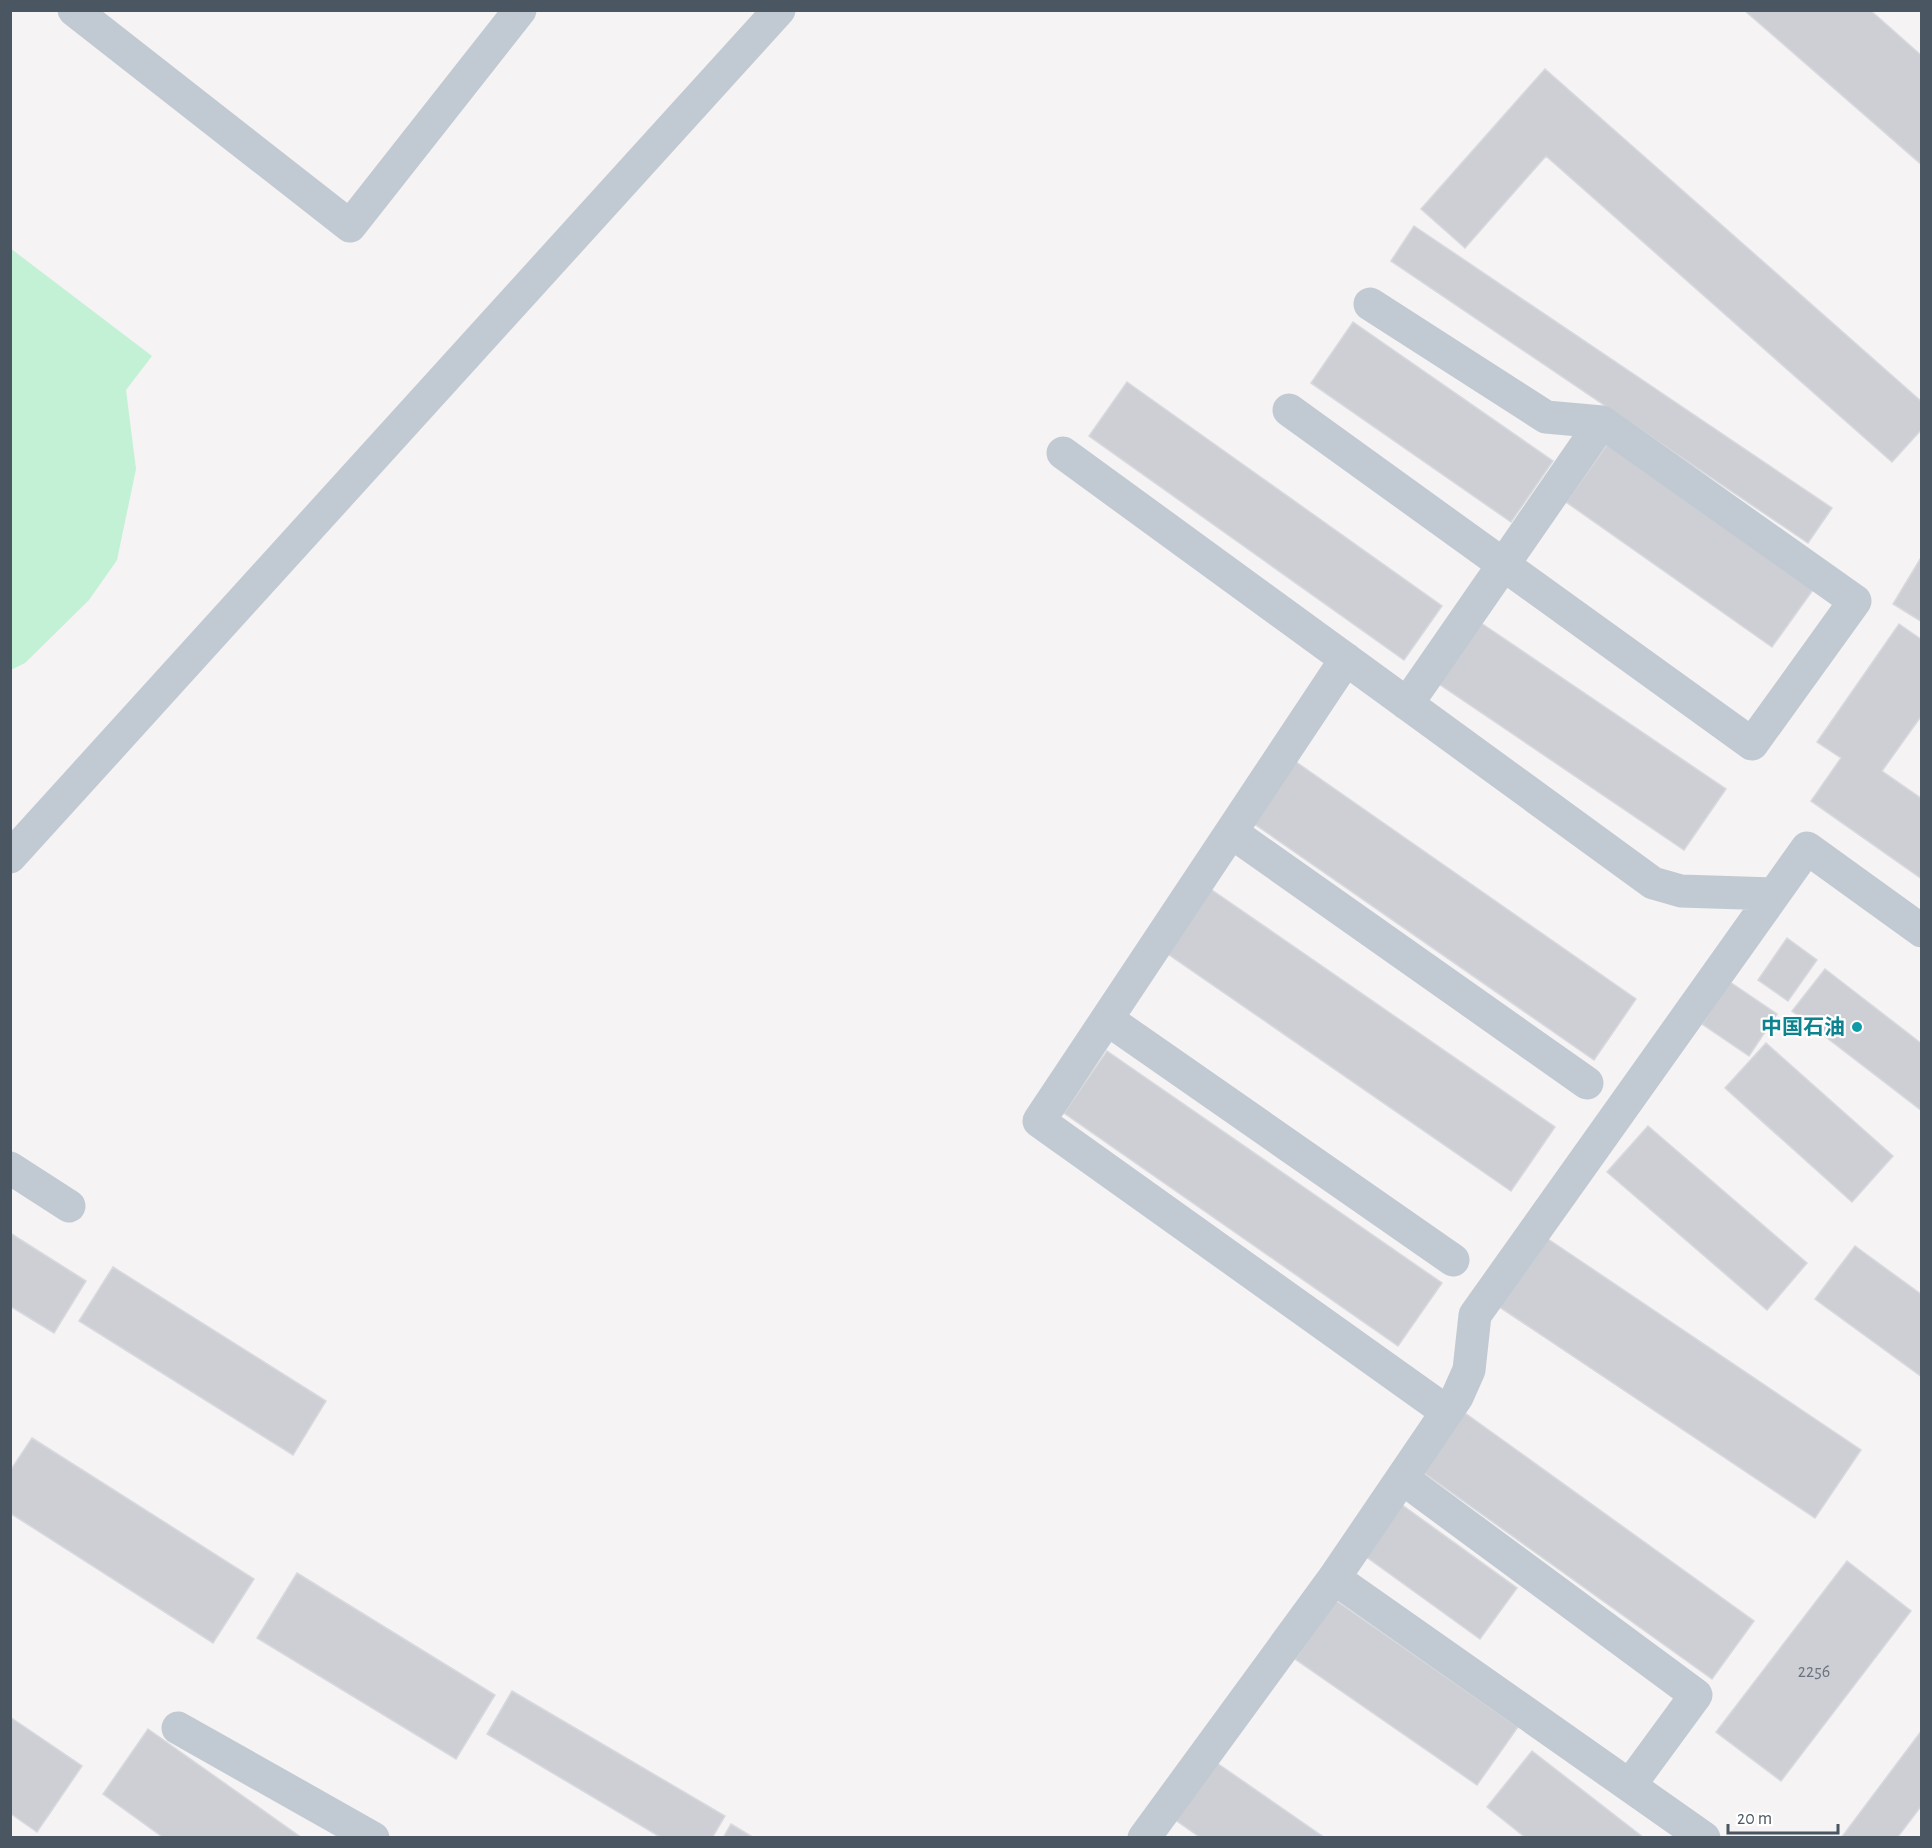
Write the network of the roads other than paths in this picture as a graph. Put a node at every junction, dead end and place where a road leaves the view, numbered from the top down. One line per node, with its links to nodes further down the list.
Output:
1 (74, 10): 2 (street)
2 (520, 10)
3 (779, 10): 12 (street)
4 (1370, 304): 6 (street)
5 (1289, 410): 8 (street)
6 (1602, 422): 8 (street); 8 (street)
7 (1063, 453): 9 (street)
8 (1503, 564): 10 (street)
9 (1346, 659): 10 (street); 11 (street)
10 (1407, 704): 13 (street)
11 (1231, 832): 15 (street); 16 (street)
12 (10, 857)
13 (1774, 894): 14 (street); 20 (street)
14 (1922, 931)
15 (1107, 1019): 19 (street); 20 (street)
16 (1587, 1083)
17 (10, 1168): 18 (street)
18 (69, 1206)
19 (1454, 1260)
20 (1447, 1412): 21 (street)
21 (1402, 1478): 22 (street); 24 (street)
22 (1334, 1578): 24 (street); 26 (street)
23 (178, 1728): 25 (street)
24 (1630, 1785): 27 (street)
25 (373, 1838)
26 (1144, 1838)
27 (1704, 1838)

